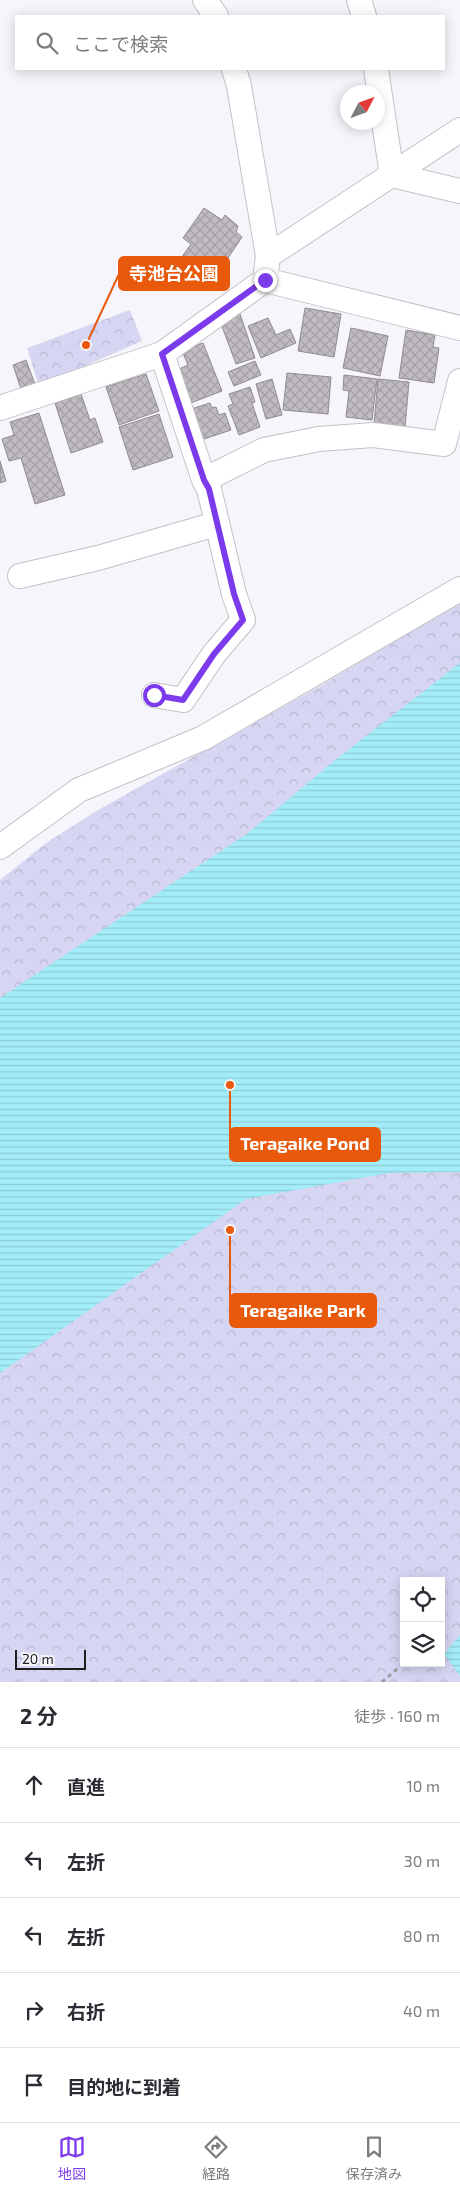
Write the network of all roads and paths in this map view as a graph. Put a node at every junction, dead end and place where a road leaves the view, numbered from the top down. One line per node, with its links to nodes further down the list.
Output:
1 (205, 0): 3 (street)
2 (359, 0): 4 (street)
3 (215, 15)
4 (364, 15)
5 (234, 70): 10 (street)
6 (376, 70): 8 (street)
7 (460, 130): 8 (street)
8 (392, 175): 9 (street); 10 (street)
9 (460, 191)
10 (268, 256): 11 (street)
11 (265, 280): 12 (street); 13 (street)
12 (460, 328)
13 (162, 354): 15 (street); 16 (street)
14 (460, 381): 16 (street)
15 (0, 408)
16 (204, 480): 17 (street)
17 (216, 524): 18 (street); 20 (street)
18 (20, 576)
19 (460, 589): 21 (street)
20 (154, 695)
21 (0, 846)
22 (400, 1666): 23 (path)
23 (382, 1682)

